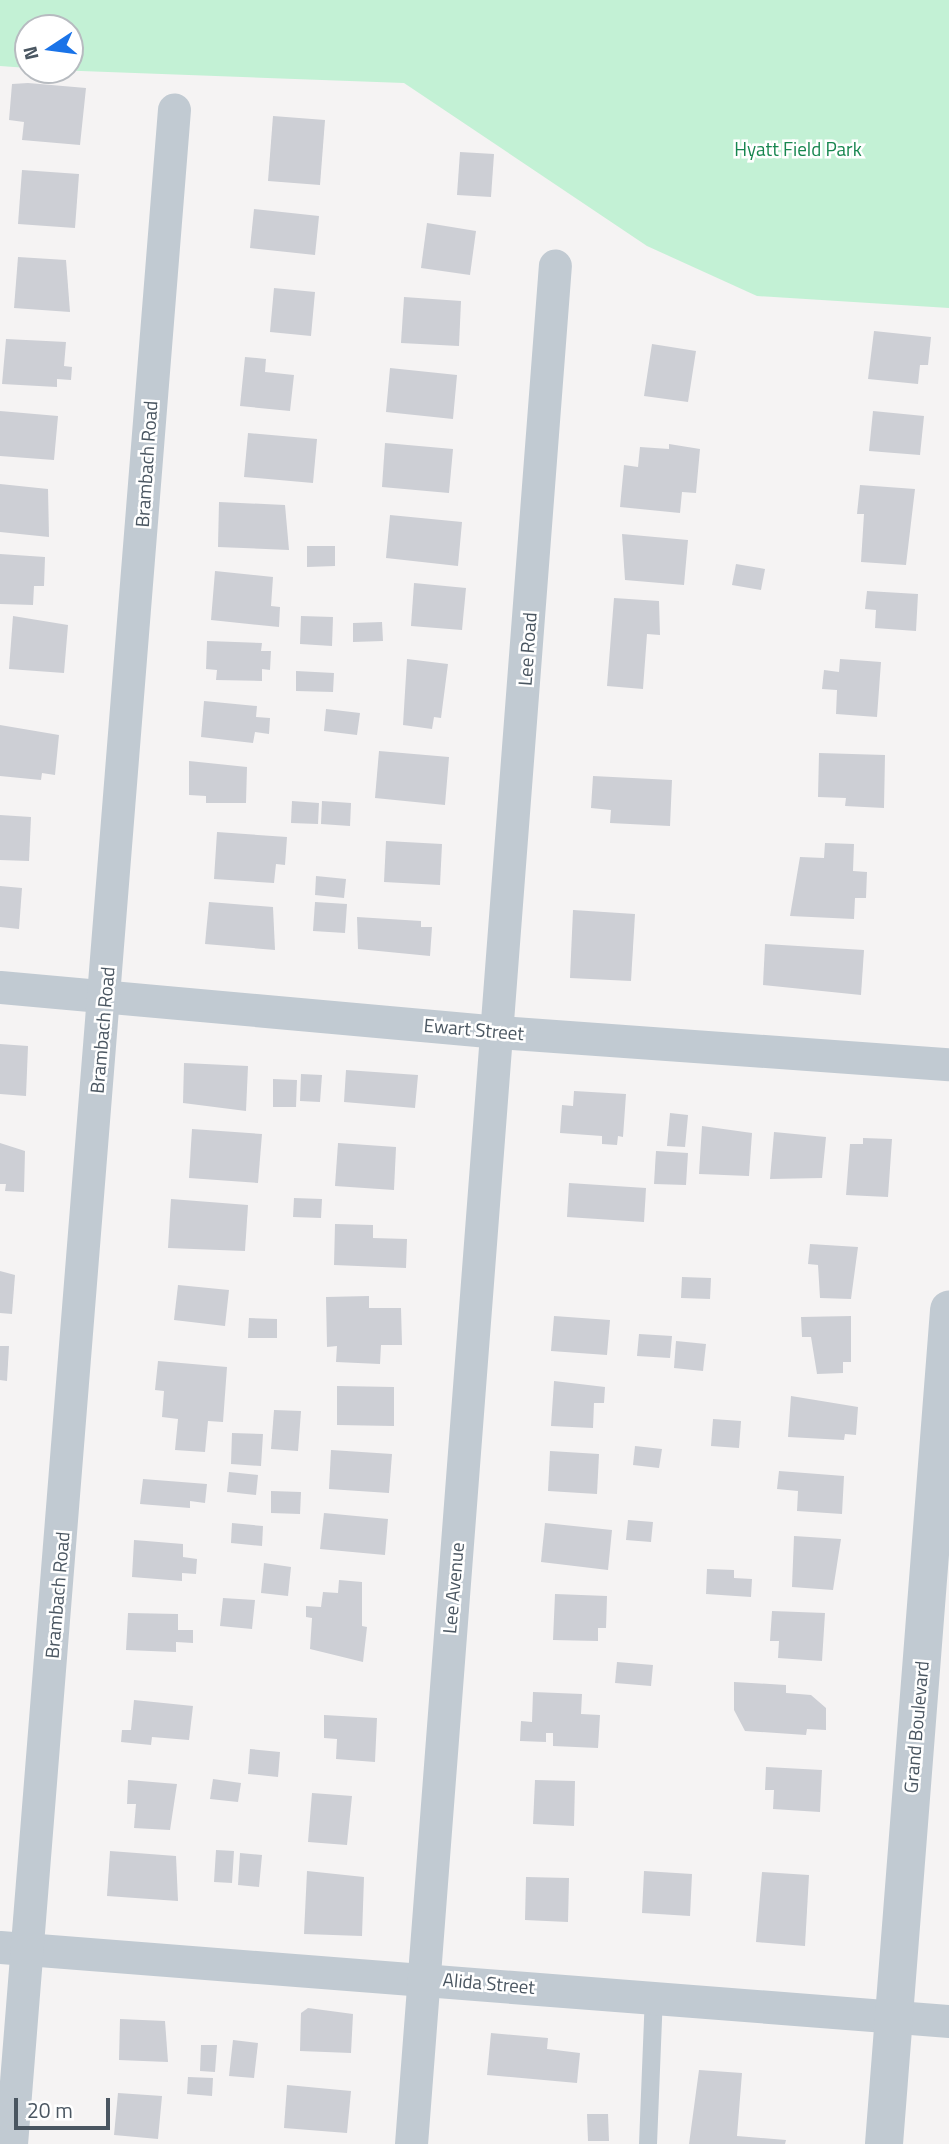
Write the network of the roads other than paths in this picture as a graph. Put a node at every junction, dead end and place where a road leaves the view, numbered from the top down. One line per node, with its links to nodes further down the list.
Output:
1 (174, 110): 4 (street, Brambach Road)
2 (555, 266): 5 (street, Lee Road)
3 (0, 987): 4 (street, Ewart Street)
4 (105, 995): 5 (street, Ewart Street); 8 (street, Brambach Road)
5 (499, 1032): 6 (street, Ewart Street); 9 (street, Lee Avenue)
6 (949, 1064)
7 (949, 1310): 11 (street, Grand Boulevard)
8 (14, 1948): 9 (street, Alida Street); 13 (street, Brambach Road)
9 (422, 1978): 10 (street, Alida Street); 14 (street, Lee Avenue)
10 (654, 1997): 11 (street, Alida Street); 15 (lane)
11 (893, 2017): 12 (street, Alida Street); 16 (street, Grand Boulevard)
12 (949, 2021)
13 (10, 2144)
14 (411, 2144)
15 (648, 2144)
16 (884, 2144)

